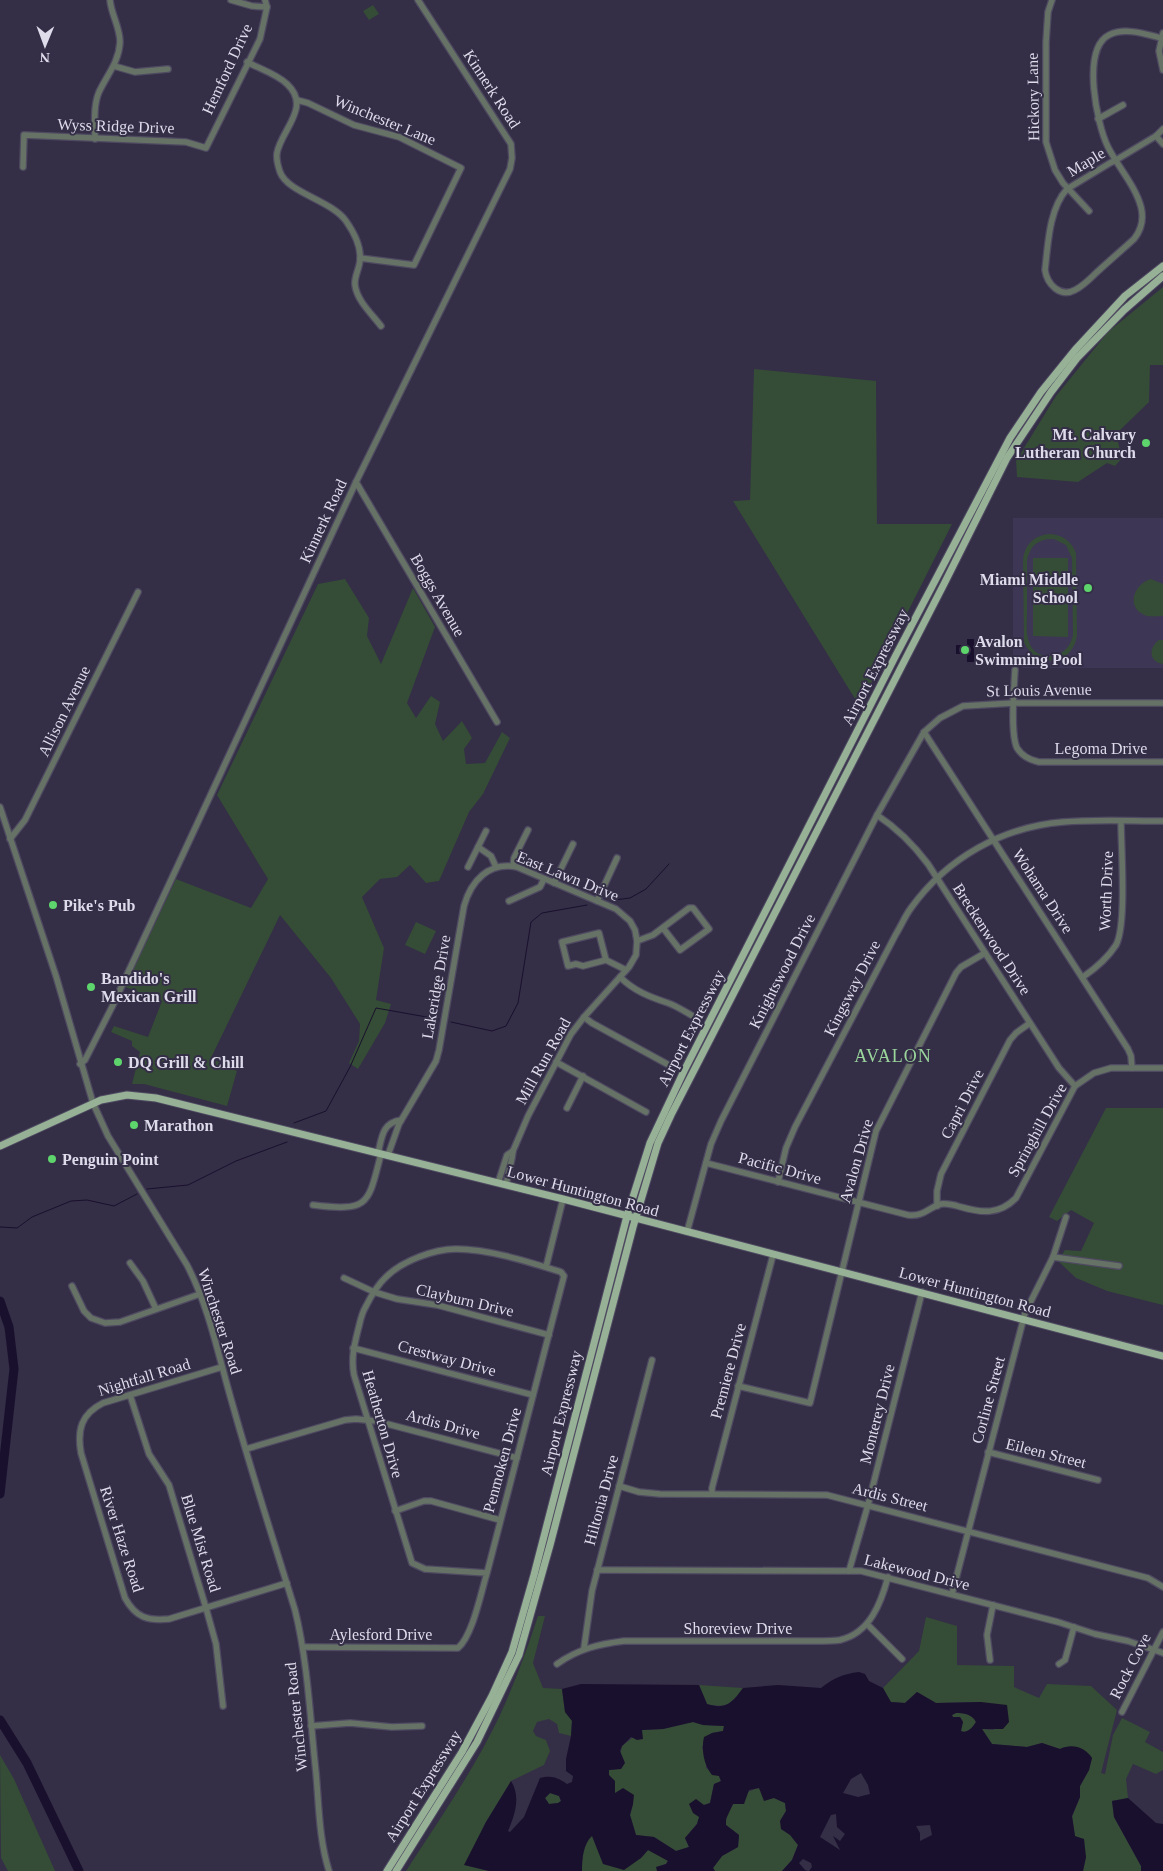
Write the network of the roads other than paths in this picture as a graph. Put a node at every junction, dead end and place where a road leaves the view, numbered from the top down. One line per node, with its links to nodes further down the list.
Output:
1 (110, 0): 9 (street)
2 (231, 0): 6 (street)
3 (265, 0): 6 (street, Hemford Drive)
4 (418, 0): 28 (street, Kinnerk Road)
5 (1052, 0): 22 (street, Hickory Lane)
6 (267, 7): 8 (street, Hemford Drive)
7 (1162, 35): 11 (street); 14 (street)
8 (248, 62): 12 (street); 19 (street, Hemford Drive)
9 (114, 66): 10 (street); 17 (street)
10 (168, 69)
11 (1163, 70)
12 (297, 100): 24 (street); 24 (street, Winchester Lane)
13 (1123, 105): 14 (street)
14 (1098, 119): 20 (street)
15 (1163, 129): 16 (street, Maple)
16 (1156, 136): 18 (street); 20 (street, Maple)
17 (95, 139): 19 (street, Wyss Ridge Drive); 21 (street, Wyss Ridge Drive)
18 (1163, 144)
19 (206, 148)
20 (1116, 160): 22 (street, Maple); 22 (street, Maple)
21 (23, 167)
22 (1067, 189): 23 (street, Hickory Lane)
23 (1089, 211)
24 (360, 258): 27 (street)
25 (1163, 266): 88 (main road, Airport Expressway)
26 (1163, 276): 90 (main road, Airport Expressway)
27 (381, 326)
28 (356, 482): 33 (street, Boggs Avenue); 66 (street, Kinnerk Road)
29 (138, 592): 42 (street, Allison Avenue)
30 (1015, 670): 31 (street)
31 (1014, 703): 32 (street, St Louis Avenue); 34 (street, St Louis Avenue); 35 (street, Legoma Drive)
32 (1163, 703)
33 (497, 722)
34 (924, 732): 37 (street, Knightswood Drive); 43 (street, Wohama Drive)
35 (1163, 762)
36 (0, 807): 42 (street, Winchester Road)
37 (877, 815): 50 (street, Breckenwood Drive); 79 (street, Knightswood Drive)
38 (1121, 821): 39 (street, Kingsway Drive); 43 (street, Kingsway Drive); 61 (street, Worth Drive)
39 (1163, 821)
40 (528, 830): 47 (street)
41 (486, 831): 45 (street)
42 (10, 839): 66 (street, Winchester Road)
43 (993, 839): 50 (street, Kingsway Drive); 61 (street, Wohama Drive)
44 (573, 844): 52 (street)
45 (478, 847): 48 (street); 49 (street)
46 (617, 858): 54 (street)
47 (513, 866): 49 (street, East Lawn Drive); 51 (street, East Lawn Drive)
48 (468, 867)
49 (499, 867): 75 (street, Lakeridge Drive)
50 (936, 878): 57 (street, Breckenwood Drive); 80 (street, Kingsway Drive)
51 (544, 879): 52 (street, East Lawn Drive); 53 (street)
52 (554, 883): 54 (street, East Lawn Drive)
53 (509, 901)
54 (597, 901): 56 (street, East Lawn Drive)
55 (663, 928): 55 (street); 56 (street)
56 (637, 941): 59 (street, Mill Run Road)
57 (985, 953): 64 (street, Breckenwood Drive); 85 (street, Avalon Drive)
58 (606, 960): 58 (street); 59 (street)
59 (626, 970): 60 (street, Mill Run Road)
60 (620, 977): 62 (street); 63 (street, Mill Run Road)
61 (1083, 977): 68 (street, Wohama Drive)
62 (693, 1016)
63 (584, 1017): 65 (street, Mill Run Road); 67 (street)
64 (1030, 1023): 71 (street, Breckenwood Drive); 87 (street, Capri Drive)
65 (556, 1062): 70 (street); 77 (street, Mill Run Road)
66 (80, 1064): 72 (street, Winchester Road)
67 (668, 1064)
68 (1132, 1068): 69 (street, Springhill Drive); 71 (street, Springhill Drive)
69 (1163, 1068)
70 (583, 1076): 73 (street); 74 (street)
71 (1075, 1086): 83 (street, Springhill Drive)
72 (93, 1103): 76 (main road, Lower Huntington Road); 78 (main road, Lower Huntington Road); 103 (street, Winchester Road)
73 (567, 1108)
74 (646, 1112)
75 (401, 1120): 78 (street, Lakeridge Drive); 78 (street, Lakeridge Drive)
76 (0, 1146)
77 (512, 1151): 81 (street, Mill Run Road); 82 (street, Mill Run Road)
78 (383, 1154): 81 (main road, Lower Huntington Road); 86 (street)
79 (706, 1163): 80 (street, Pacific Drive); 91 (street, Knightswood Drive)
80 (778, 1182): 85 (street, Pacific Drive)
81 (498, 1183): 82 (main road, Lower Huntington Road)
82 (506, 1185): 84 (main road, Lower Huntington Road)
83 (1016, 1198): 87 (street, Pacific Drive)
84 (563, 1199): 88 (main road, Lower Huntington Road); 96 (street)
85 (858, 1202): 87 (street, Pacific Drive); 97 (street, Avalon Drive)
86 (313, 1205)
87 (937, 1206)
88 (627, 1216): 90 (main road, Lower Huntington Road); 152 (main road, Airport Expressway)
89 (1066, 1217): 93 (street, Corline Street)
90 (635, 1219): 91 (main road, Lower Huntington Road); 153 (main road, Airport Expressway)
91 (688, 1232): 92 (main road, Lower Huntington Road)
92 (773, 1254): 97 (main road, Lower Huntington Road); 111 (street, Premiere Drive)
93 (1053, 1257): 95 (street); 105 (street, Corline Street)
94 (130, 1262): 104 (street)
95 (1119, 1266)
96 (546, 1267): 98 (street, Heatherton Drive); 101 (street, Heatherton Drive)
97 (842, 1271): 102 (main road, Lower Huntington Road); 111 (street, Avalon Drive)
98 (564, 1276): 106 (street, Penmoken Drive)
99 (344, 1278): 101 (street, Clayburn Drive)
100 (72, 1286): 104 (street)
101 (374, 1292): 106 (street, Clayburn Drive); 107 (street, Heatherton Drive)
102 (922, 1292): 105 (main road, Lower Huntington Road); 122 (street, Monterey Drive)
103 (200, 1294): 104 (street); 110 (street, Winchester Road)
104 (156, 1309)
105 (1024, 1320): 108 (main road, Lower Huntington Road); 116 (street, Corline Street)
106 (549, 1335): 113 (street, Penmoken Drive)
107 (353, 1348): 113 (street, Crestway Drive); 114 (street, Heatherton Drive)
108 (1163, 1356)
109 (652, 1360): 120 (street, Hiltonia Drive)
110 (222, 1367): 112 (street, Nightfall Road); 115 (street, Winchester Road)
111 (738, 1386): 121 (street, Premiere Drive)
112 (130, 1395): 117 (street, Nightfall Road); 134 (street, Blue Mist Road)
113 (533, 1395): 118 (street, Penmoken Drive)
114 (368, 1421): 115 (street, Ardis Drive); 118 (street, Ardis Drive); 123 (street, Heatherton Drive)
115 (246, 1449): 130 (street, Winchester Road)
116 (988, 1452): 119 (street, Eileen Street); 125 (street, Corline Street)
117 (81, 1453): 134 (street, River Haze Road)
118 (517, 1458): 124 (street, Penmoken Drive)
119 (1098, 1480)
120 (619, 1486): 121 (street, Ardis Street); 126 (street, Hiltonia Drive)
121 (712, 1494): 122 (street, Ardis Street)
122 (868, 1505): 125 (street, Ardis Street); 127 (street, Monterey Drive)
123 (395, 1511): 124 (street); 128 (street, Heatherton Drive)
124 (500, 1520): 128 (street, Penmoken Drive)
125 (968, 1531): 131 (street, Ardis Street); 132 (street, Corline Street)
126 (597, 1570): 127 (street, Lakewood Drive); 140 (street, Hiltonia Drive)
127 (849, 1570): 129 (street, Lakewood Drive)
128 (487, 1573): 139 (street, Penmoken Drive)
129 (888, 1577): 132 (street, Lakewood Drive); 135 (street, Shoreview Drive)
130 (287, 1583): 134 (street); 138 (street, Winchester Road)
131 (1163, 1587)
132 (952, 1594): 133 (street, Lakewood Drive)
133 (994, 1605): 136 (street, Lakewood Drive); 144 (street)
134 (206, 1608): 147 (street, Blue Mist Road)
135 (867, 1624): 140 (street, Shoreview Drive); 143 (street)
136 (1074, 1627): 141 (street, Lakewood Drive); 146 (street)
137 (1163, 1632): 141 (street, Rock Cove)
138 (303, 1648): 139 (street, Aylesford Drive); 149 (street, Winchester Road)
139 (458, 1648)
140 (584, 1648): 145 (street, Shoreview Drive)
141 (1154, 1650): 142 (street, Lakewood Drive); 148 (street, Rock Cove)
142 (1163, 1653)
143 (902, 1659)
144 (990, 1660)
145 (557, 1664)
146 (1059, 1664)
147 (223, 1706)
148 (1122, 1712)
149 (310, 1726): 150 (street); 151 (street, Winchester Road)
150 (422, 1726)
151 (329, 1871)
152 (387, 1871)
153 (396, 1871)

